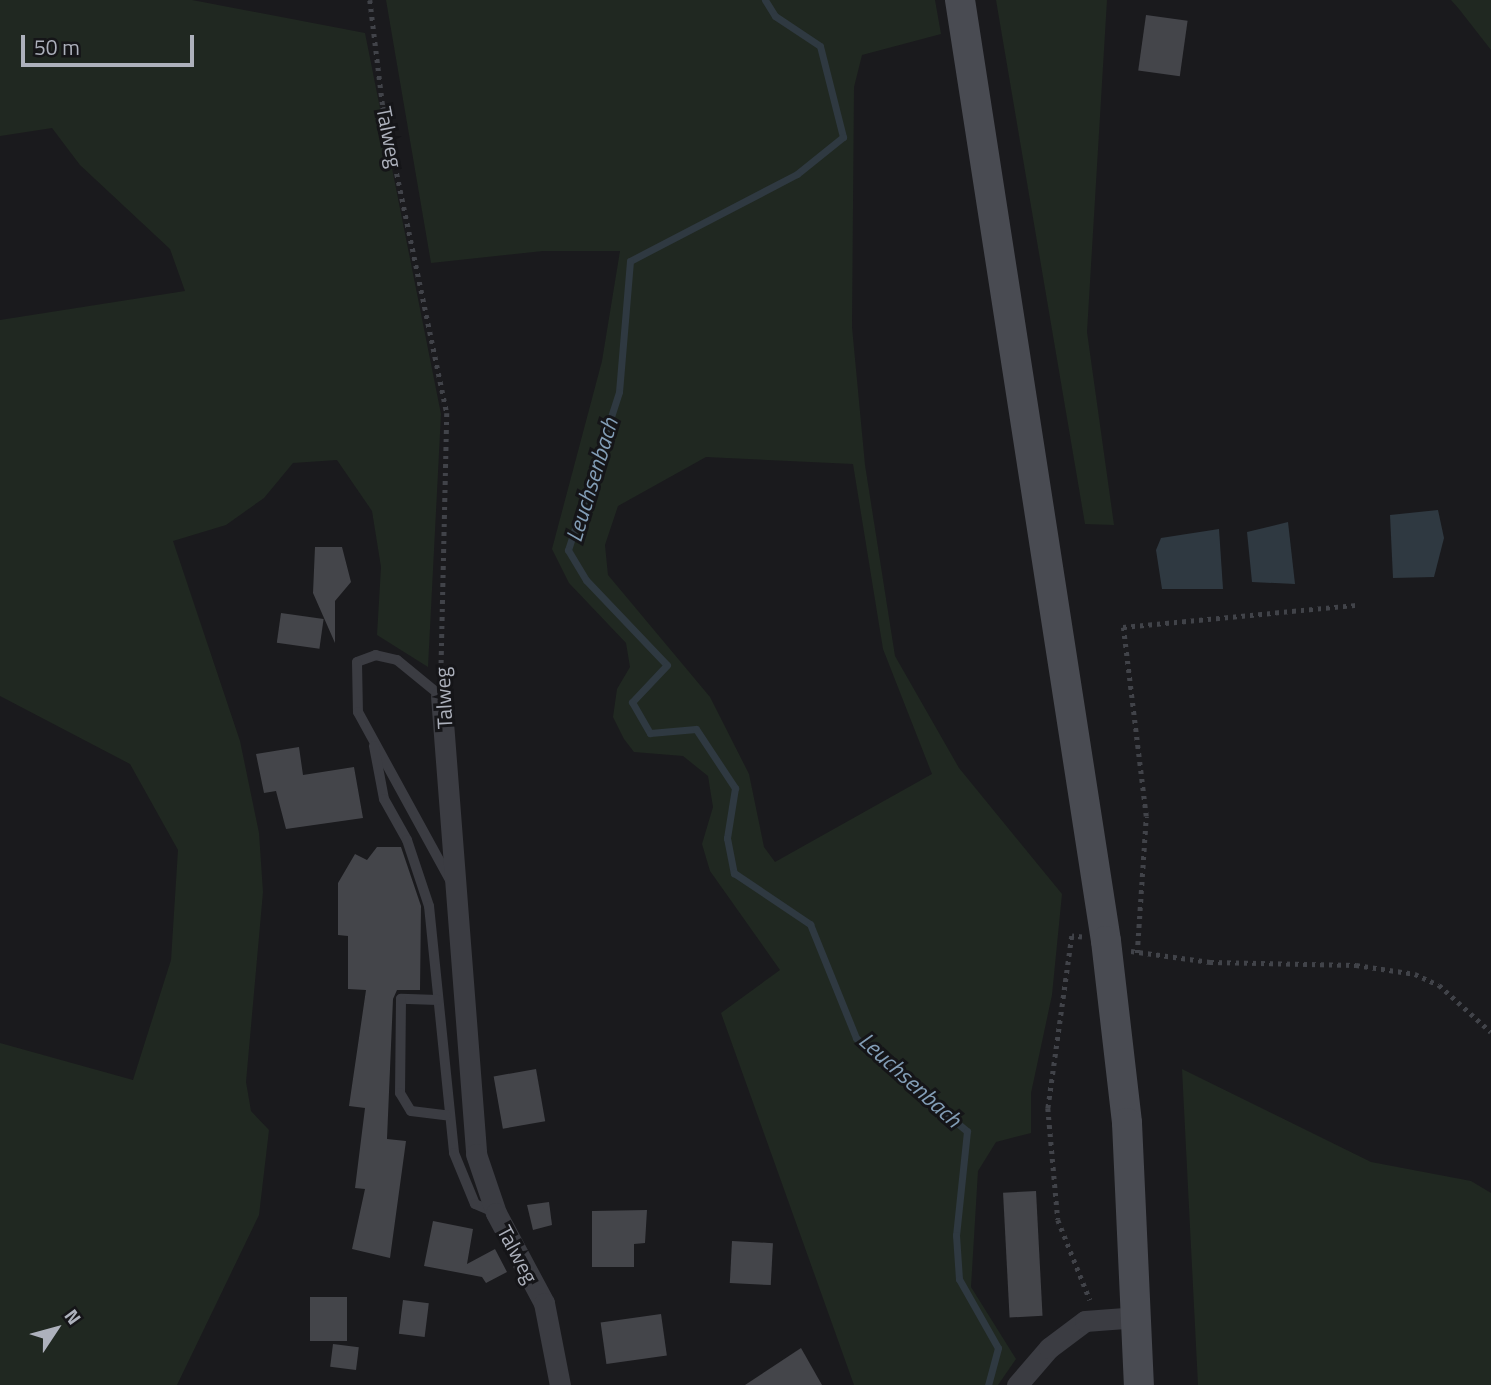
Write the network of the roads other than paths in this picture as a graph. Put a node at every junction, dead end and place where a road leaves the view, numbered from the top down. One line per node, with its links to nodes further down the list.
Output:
1 (960, 0): 8 (main road)
2 (441, 696): 3 (lane); 4 (street, Talweg)
3 (374, 746): 4 (lane); 5 (lane)
4 (458, 895): 7 (street, Talweg)
5 (438, 1000): 6 (lane); 6 (lane)
6 (446, 1115): 7 (lane)
7 (496, 1213): 9 (street, Talweg)
8 (1138, 1317): 10 (street); 11 (main road)
9 (560, 1385)
10 (1017, 1385)
11 (1139, 1385)

